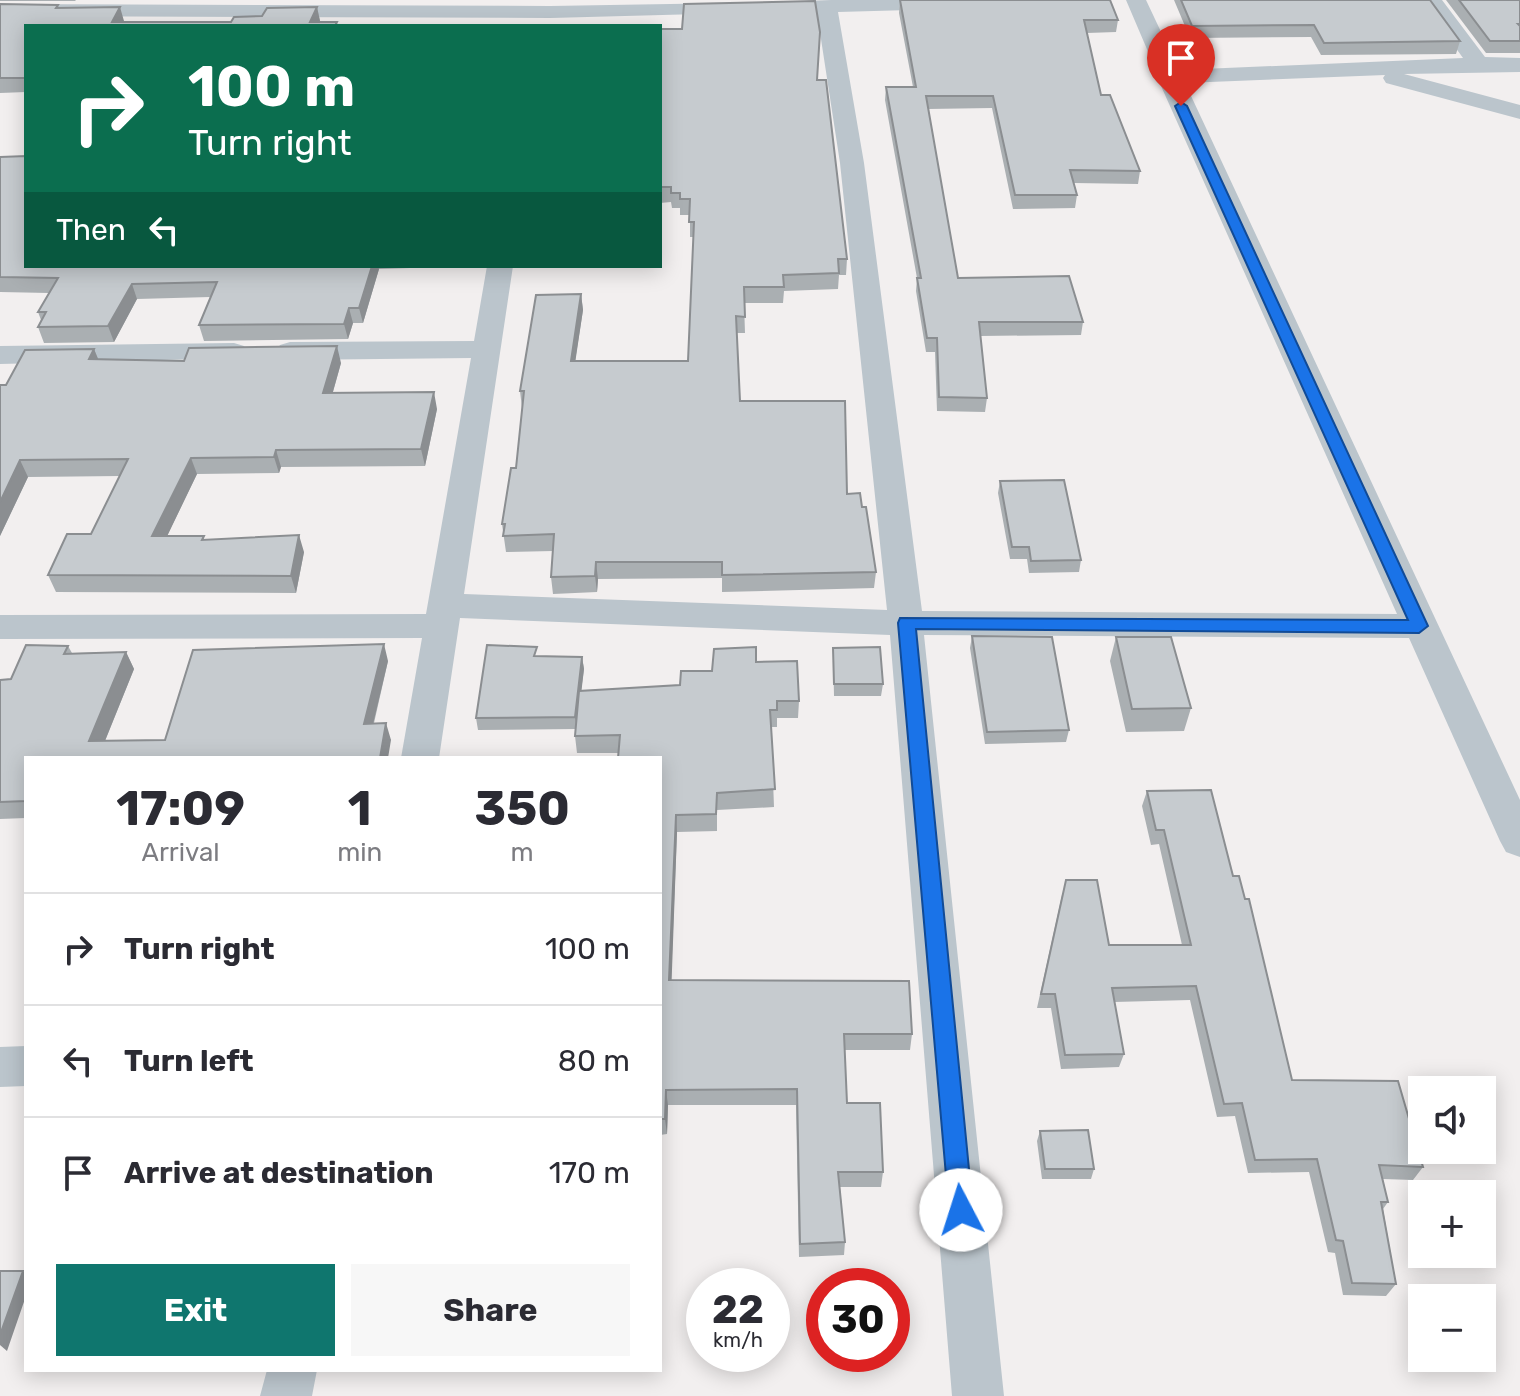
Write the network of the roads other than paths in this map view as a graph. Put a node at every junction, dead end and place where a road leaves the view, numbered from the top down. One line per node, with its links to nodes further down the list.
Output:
1 (196, 0): 9 (street)
2 (1051, 0): 5 (street)
3 (1136, 0): 14 (street)
4 (1431, 0): 11 (street)
5 (827, 7): 7 (street); 20 (street)
6 (750, 8): 10 (street)
7 (780, 8)
8 (0, 10): 9 (street)
9 (160, 12): 10 (street)
10 (550, 13)
11 (1479, 64): 12 (street); 13 (street)
12 (1520, 65)
13 (1361, 69): 14 (street); 15 (street)
14 (1168, 77): 21 (street)
15 (1520, 112)
16 (500, 268): 17 (street)
17 (487, 349): 18 (street); 19 (street)
18 (0, 355)
19 (442, 615): 20 (street); 22 (street); 23 (street)
20 (906, 623): 21 (street); 29 (street)
21 (1419, 626): 24 (street)
22 (0, 627)
23 (420, 756)
24 (1520, 841)
25 (24, 1066): 26 (street)
26 (0, 1067)
27 (292, 1372): 28 (street)
28 (286, 1396)
29 (978, 1396)

